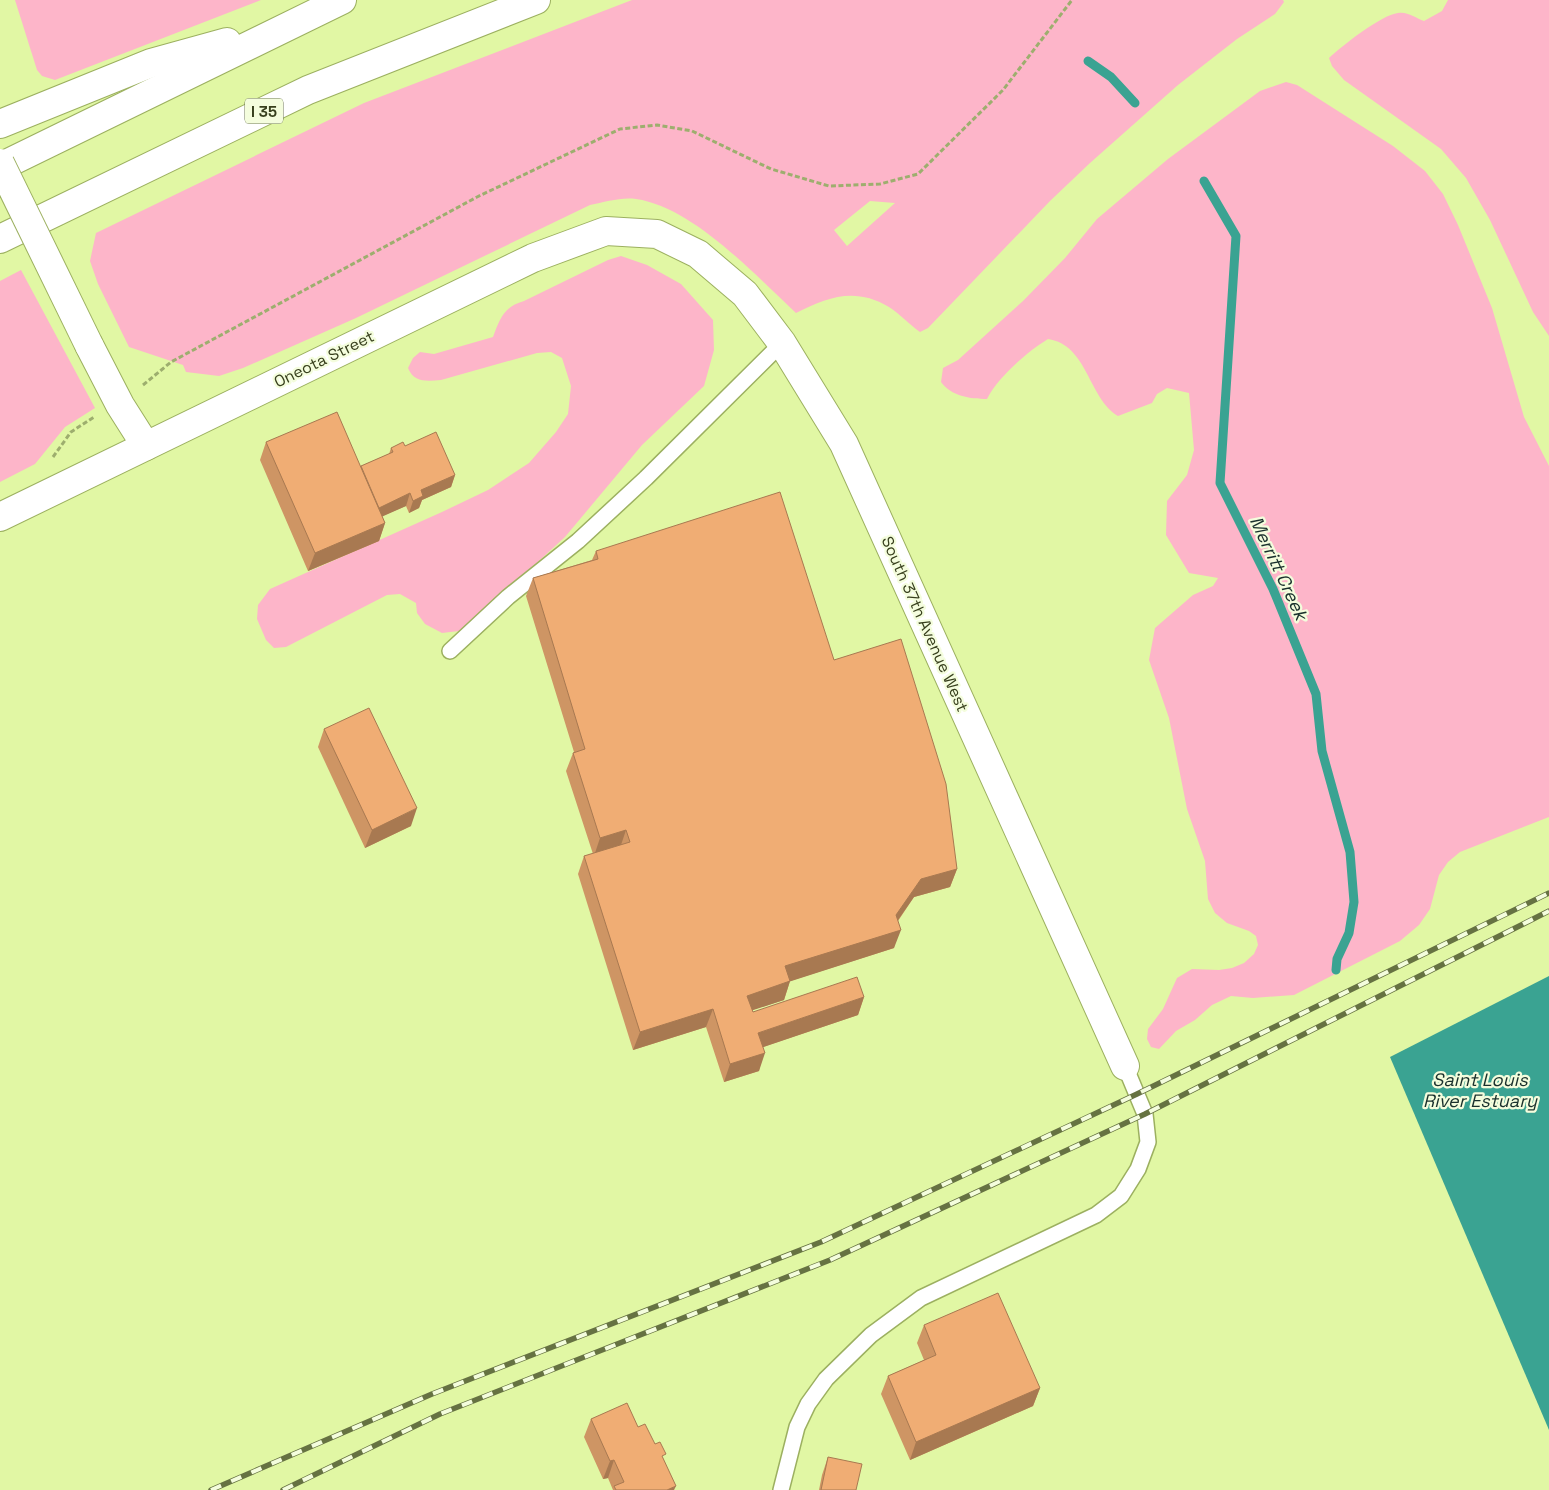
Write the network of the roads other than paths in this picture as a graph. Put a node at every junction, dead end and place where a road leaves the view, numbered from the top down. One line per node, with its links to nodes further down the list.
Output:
1 (342, 0): 3 (main road)
2 (536, 0): 7 (main road, I 35)
3 (289, 26): 4 (main road); 5 (main road)
4 (0, 124)
5 (0, 165): 9 (main road, bridge)
6 (658, 234): 8 (main road, South 37th Avenue West); 9 (main road, Oneota Street)
7 (0, 239)
8 (782, 343): 11 (lane); 12 (main road, South 37th Avenue West)
9 (146, 446): 10 (main road, Oneota Street)
10 (0, 518)
11 (450, 651)
12 (1125, 1066): 13 (lane)
13 (781, 1490)

